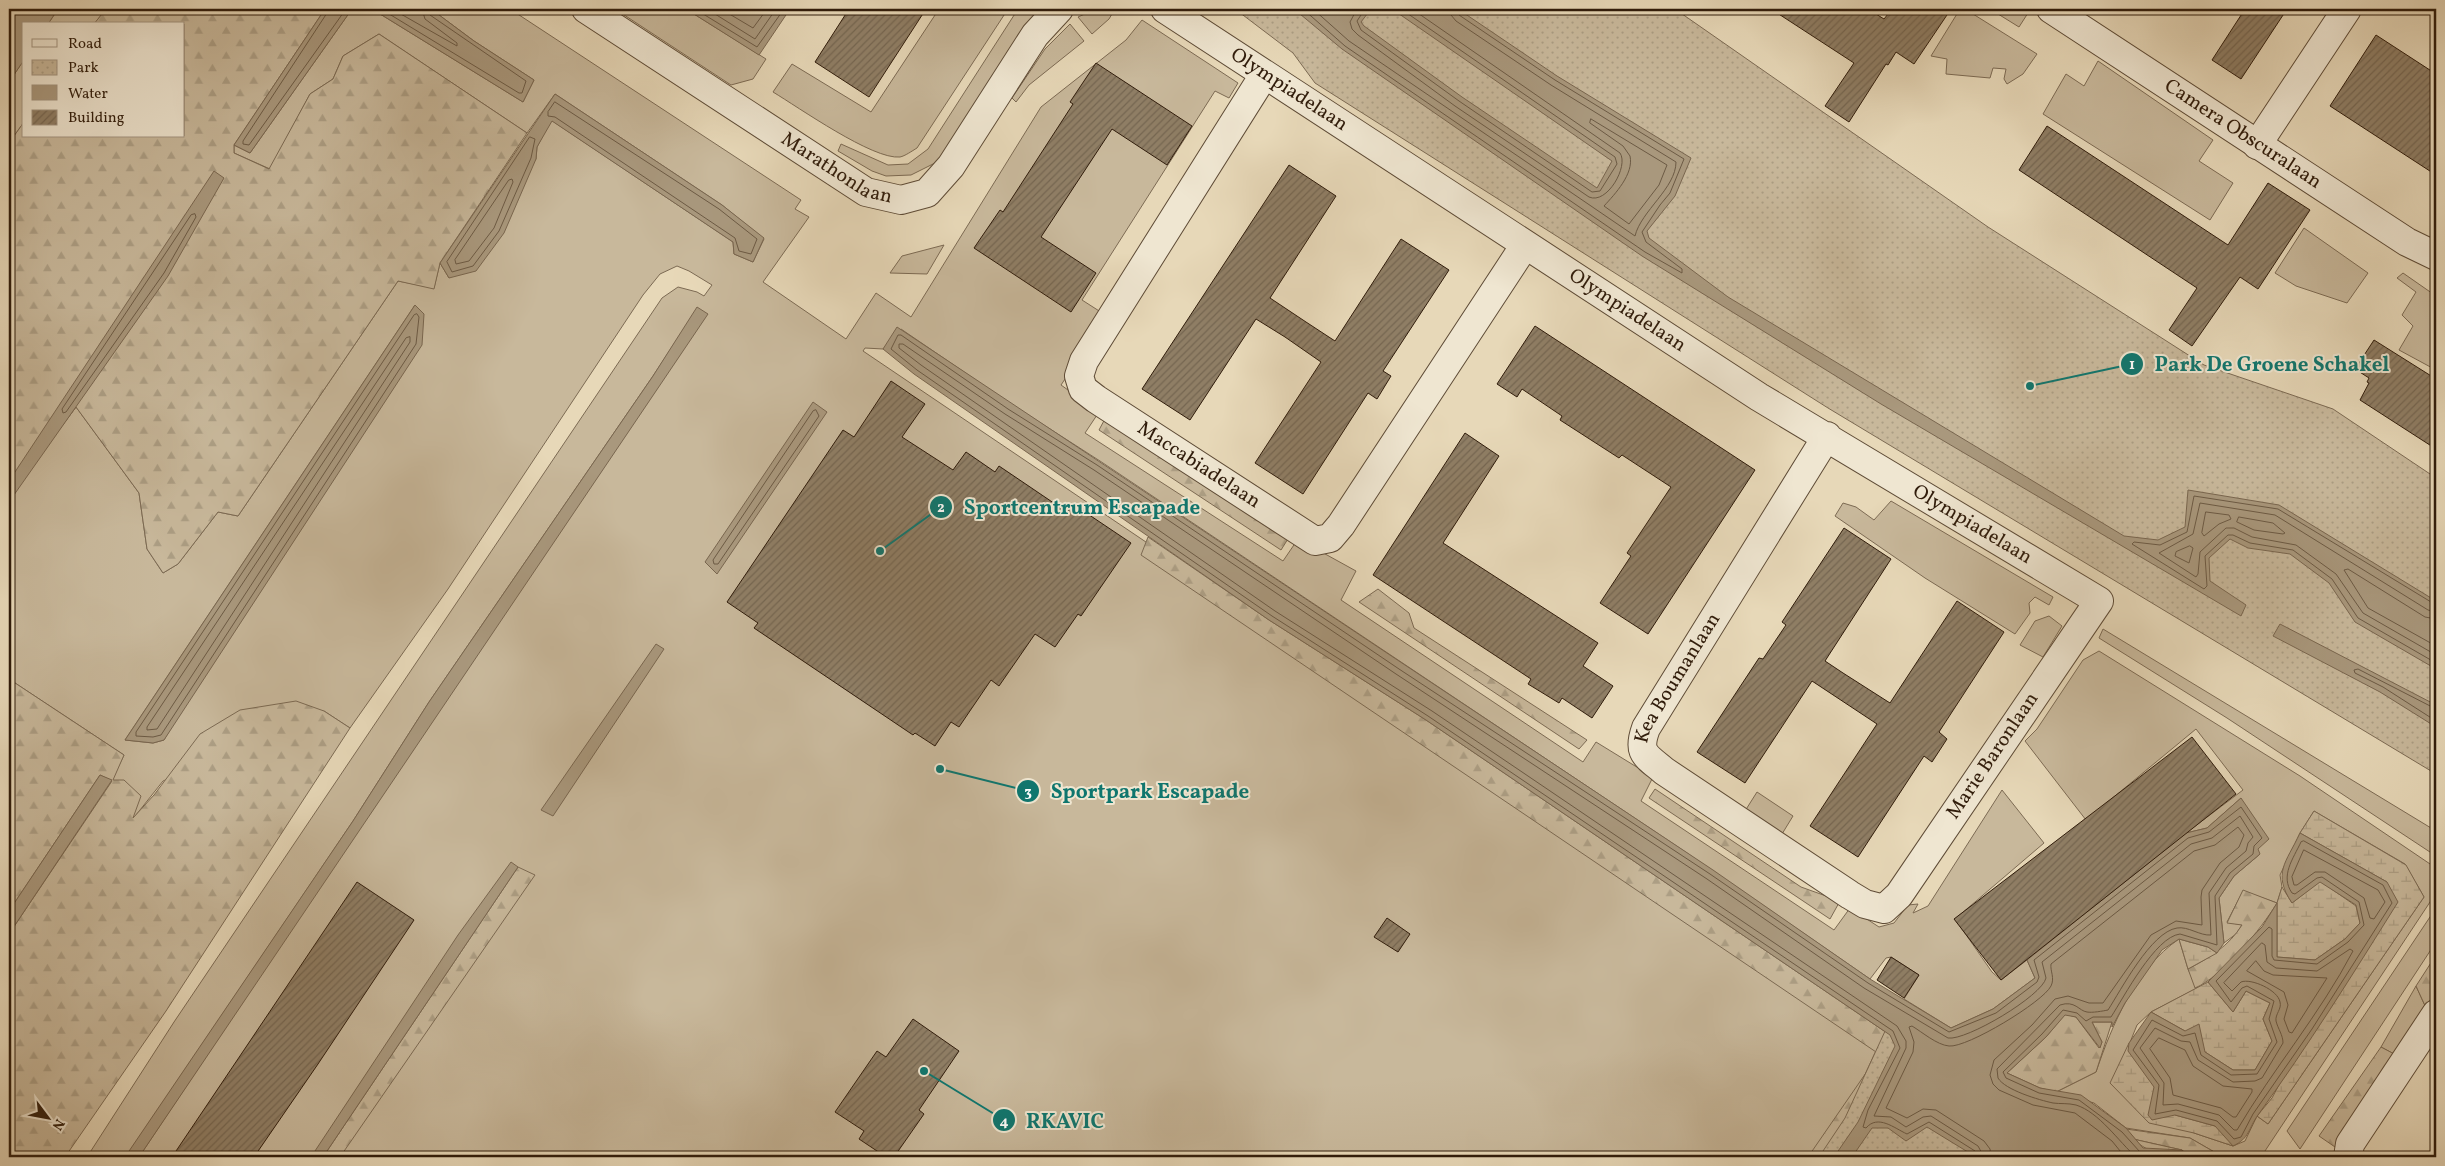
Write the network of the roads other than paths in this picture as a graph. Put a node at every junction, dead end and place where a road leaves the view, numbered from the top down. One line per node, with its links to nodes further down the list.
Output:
1 (586, 9): 2 (street, Marathonlaan)
2 (1059, 9)
3 (1165, 9): 6 (street, Olympiadelaan)
4 (2051, 9): 7 (street, Camera Obscuralaan)
5 (2347, 9): 7 (street)
6 (1264, 75): 8 (street, Olympiadelaan); 8 (street, Maccabiadelaan)
7 (2257, 145): 9 (street, Camera Obscuralaan)
8 (1525, 245): 10 (street, Olympiadelaan)
9 (2436, 256)
10 (1827, 436): 11 (street, Olympiadelaan); 12 (street, Kea Boumanlaan)
11 (2099, 601): 12 (street, Marie Baronlaan)
12 (1884, 909)
13 (2436, 1014): 14 (street)
14 (2348, 1157)

